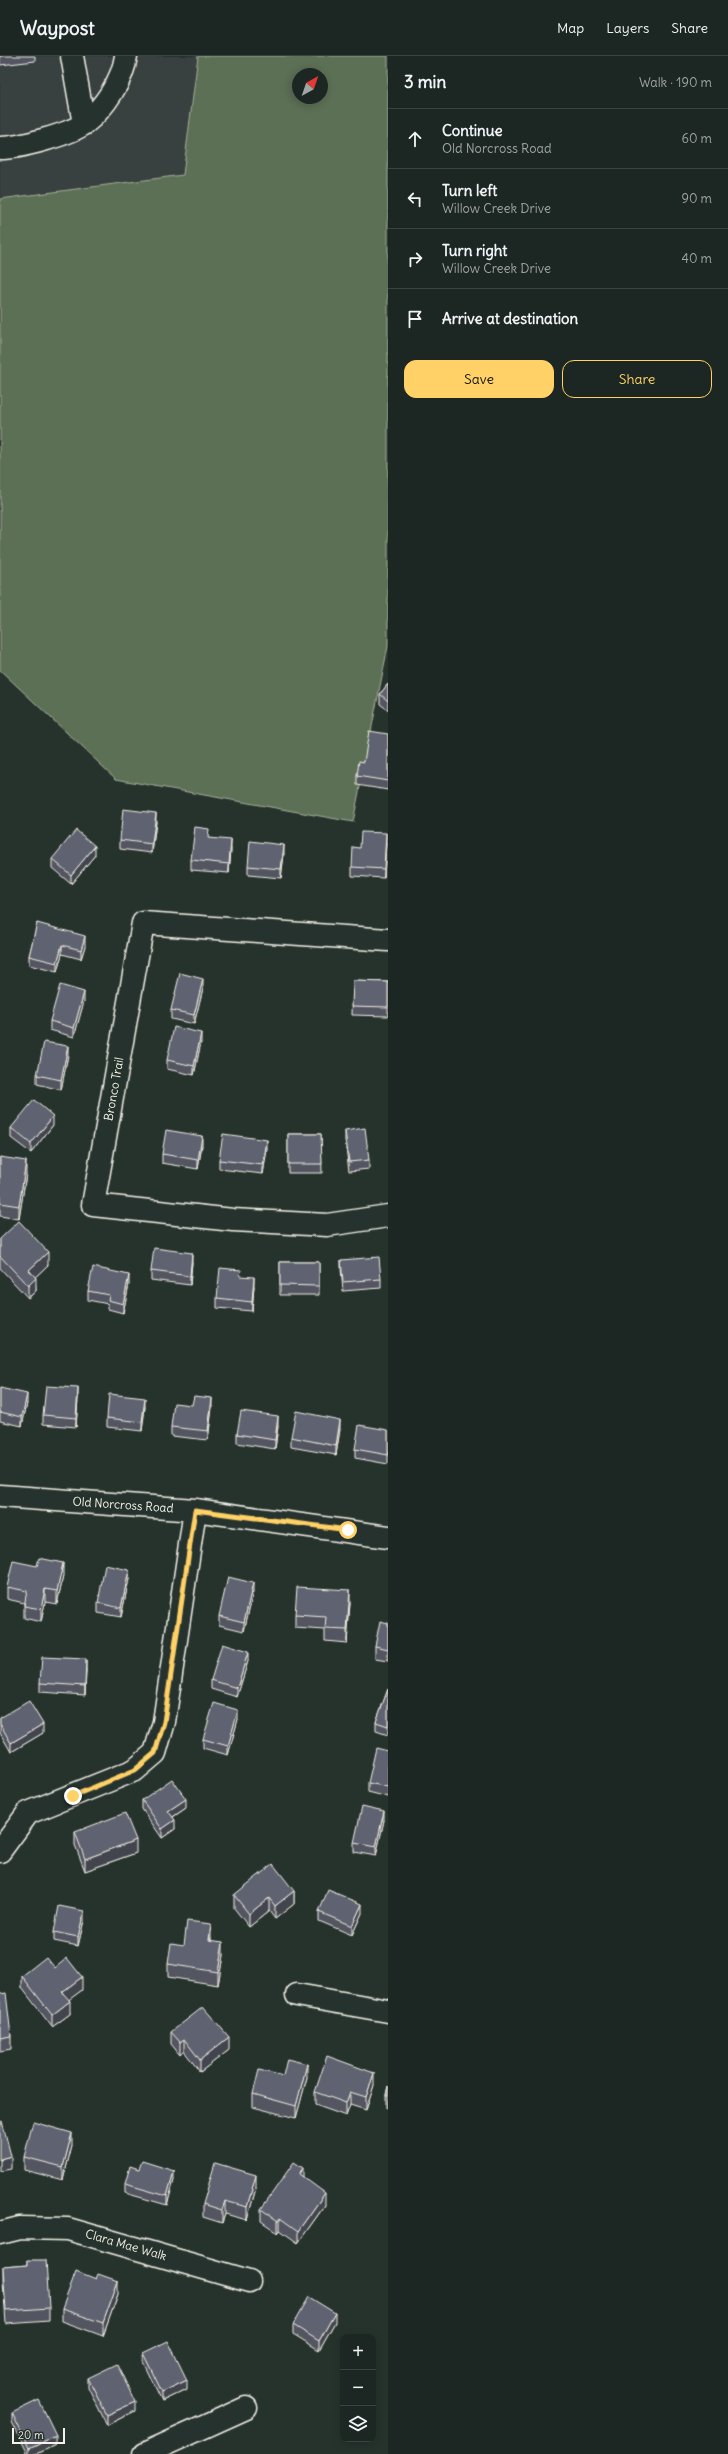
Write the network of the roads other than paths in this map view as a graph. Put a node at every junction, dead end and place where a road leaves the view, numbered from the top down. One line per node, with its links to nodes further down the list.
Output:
1 (72, 56): 3 (street)
2 (126, 56): 3 (street)
3 (84, 124): 4 (street)
4 (0, 148)
5 (388, 940): 6 (street, Bronco Trail)
6 (388, 1216)
7 (0, 1496): 8 (street, Old Norcross Road)
8 (195, 1510): 9 (street, Old Norcross Road); 10 (street)
9 (388, 1537)
10 (0, 1851)
11 (297, 1995): 12 (street)
12 (388, 2011)
13 (0, 2233): 14 (street, Clara Mae Walk)
14 (249, 2281)
15 (246, 2408): 16 (street)
16 (144, 2454)

